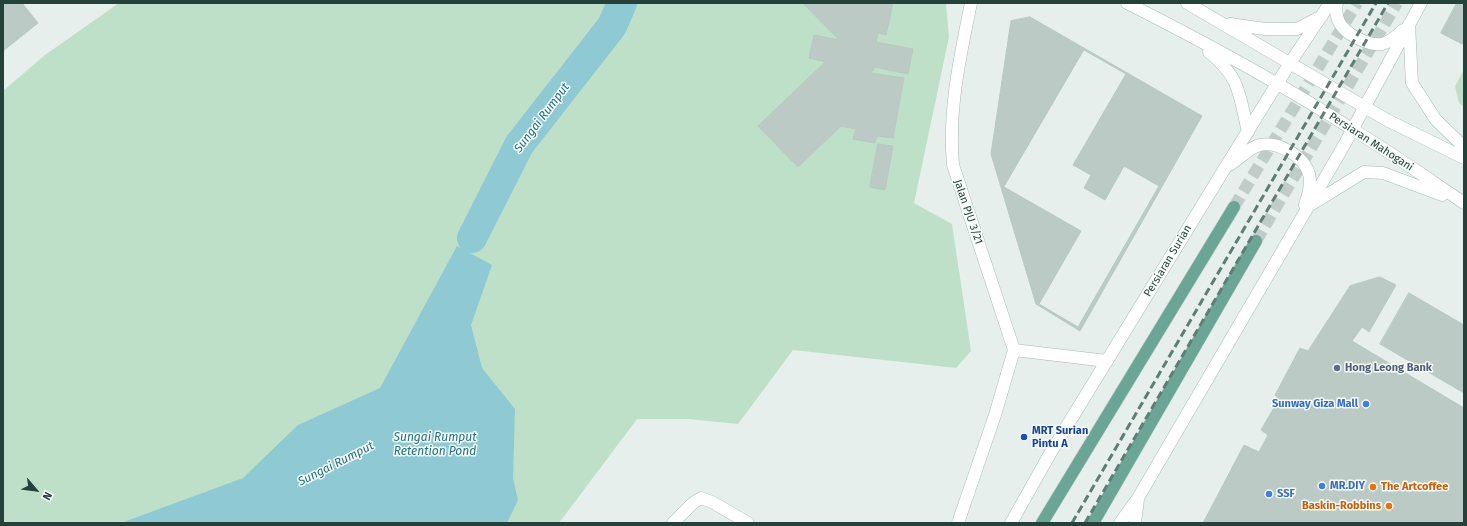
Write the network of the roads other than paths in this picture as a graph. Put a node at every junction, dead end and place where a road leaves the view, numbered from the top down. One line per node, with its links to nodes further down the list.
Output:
1 (971, 3): 24 (main road, Jalan PJU 3/21)
2 (1127, 3): 10 (main road)
3 (1188, 3): 8 (main road)
4 (1330, 3): 7 (main road, Persiaran Surian)
5 (1337, 3): 9 (main road)
6 (1421, 3): 9 (main road)
7 (1323, 15): 8 (main road); 11 (main road, Persiaran Surian)
8 (1222, 22): 11 (main road)
9 (1409, 23): 13 (main road); 16 (main road)
10 (1187, 34): 12 (main road, Persiaran Mahogani); 15 (main road)
11 (1290, 63): 12 (main road, Persiaran Surian); 13 (main road)
12 (1277, 84): 14 (main road, Persiaran Mahogani); 15 (main road, Persiaran Surian)
13 (1365, 107): 14 (main road); 17 (main road)
14 (1353, 129): 19 (main road, Persiaran Mahogani); 21 (main road)
15 (1248, 132): 18 (main road, Persiaran Surian)
16 (1464, 146)
17 (1464, 158)
18 (1225, 168): 22 (main road); 25 (main road, Persiaran Surian)
19 (1464, 203): 21 (main road)
20 (1234, 207): 31 (main road)
21 (1308, 207): 22 (main road)
22 (1296, 227): 26 (main road)
23 (1256, 241): 32 (main road)
24 (1014, 350): 25 (main road); 29 (main road)
25 (1107, 361): 30 (main road, Persiaran Surian)
26 (1138, 498): 33 (main road); 34 (main road); 35 (main road)
27 (673, 523): 28 (main road)
28 (748, 523)
29 (958, 523)
30 (1011, 523)
31 (1042, 523)
32 (1093, 523)
33 (1120, 523)
34 (1127, 523)
35 (1135, 523)

